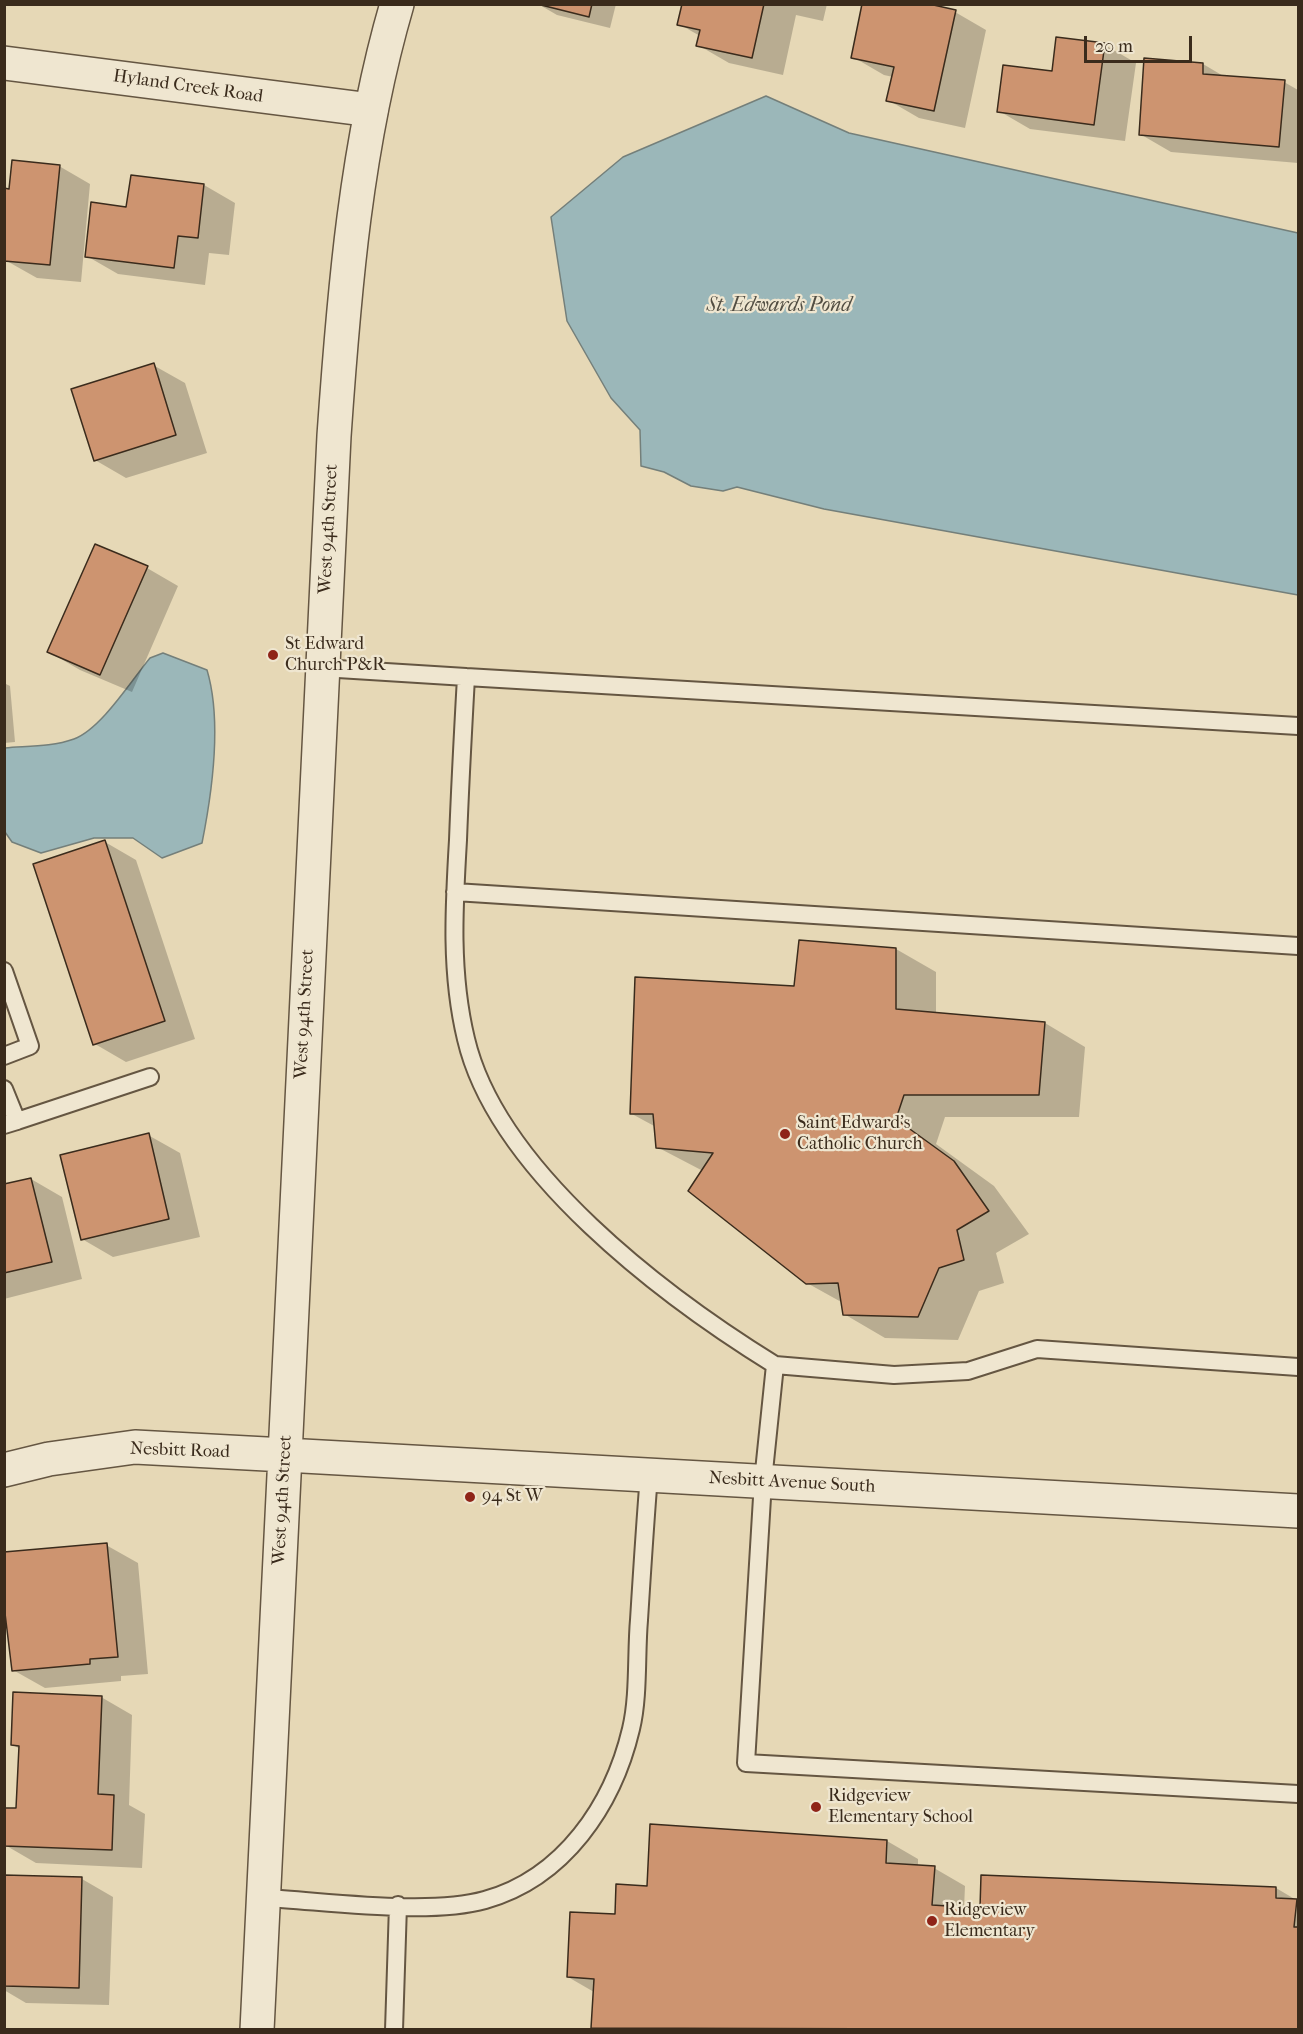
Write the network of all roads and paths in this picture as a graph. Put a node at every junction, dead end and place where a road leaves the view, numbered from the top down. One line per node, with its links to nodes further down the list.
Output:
1 (398, 4): 3 (street, West 94th Street)
2 (4, 63): 3 (street, Hyland Creek Road)
3 (371, 110): 4 (street, West 94th Street)
4 (322, 668): 5 (lane); 16 (street, West 94th Street)
5 (466, 676): 6 (lane); 7 (lane)
6 (1299, 726)
7 (455, 892): 8 (lane); 14 (lane)
8 (1299, 946)
9 (4, 971): 10 (lane)
10 (4, 1056)
11 (150, 1077): 13 (lane)
12 (4, 1089): 13 (lane)
13 (11, 1123)
14 (775, 1365): 15 (lane); 19 (lane)
15 (1299, 1367)
16 (285, 1455): 17 (street, Nesbitt Road); 18 (street, Nesbitt Avenue South); 22 (street, West 94th Street)
17 (4, 1470)
18 (649, 1475): 19 (street, Nesbitt Avenue South); 23 (lane)
19 (763, 1481): 20 (street, Nesbitt Avenue South); 21 (lane)
20 (1299, 1511)
21 (1299, 1794)
22 (264, 1898): 23 (lane); 24 (street, West 94th Street)
23 (398, 1905): 25 (lane)
24 (257, 2030)
25 (394, 2030)

